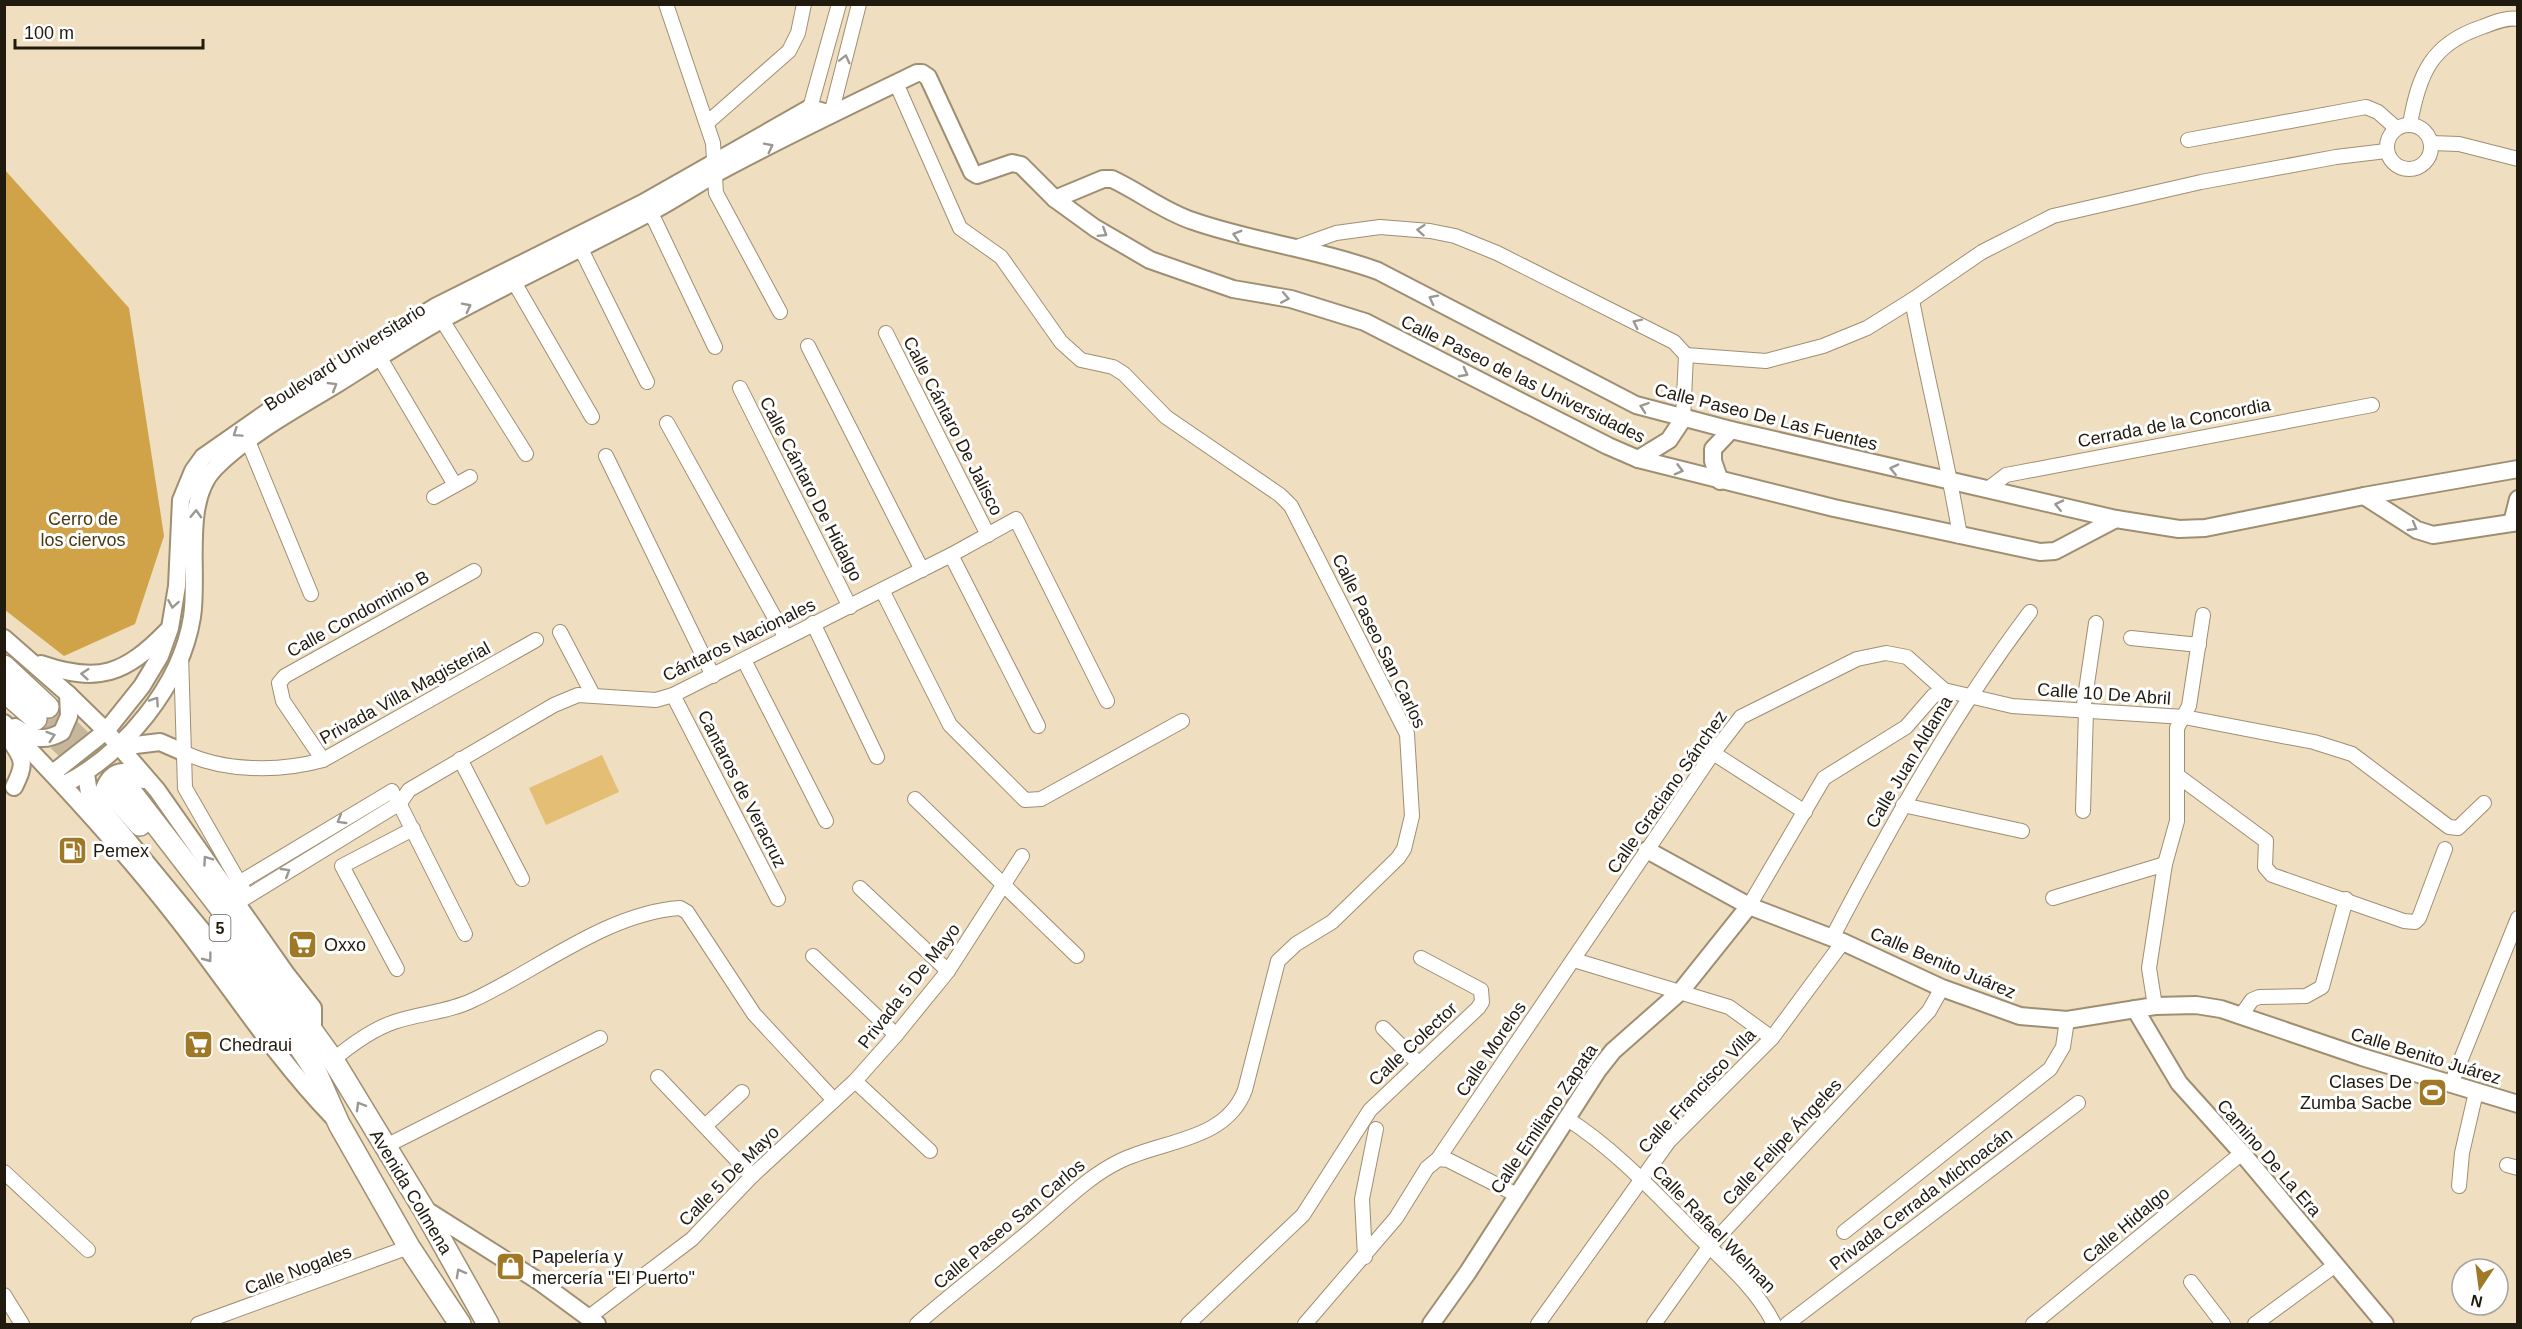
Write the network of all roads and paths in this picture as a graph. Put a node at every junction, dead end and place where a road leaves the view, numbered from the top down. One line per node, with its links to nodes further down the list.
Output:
1 (666, 4): 9 (street)
2 (804, 4): 9 (street)
3 (839, 4): 7 (street)
4 (859, 4): 8 (street, one-way to 4)
5 (2517, 19): 10 (street)
6 (896, 83): 8 (street, Boulevard Universitario); 17 (street, Boulevard Universitario); 185 (street, Calle Paseo San Carlos)
7 (810, 108): 8 (street); 16 (street, Boulevard Universitario)
8 (831, 114): 16 (street, Boulevard Universitario, one-way to 8)
9 (707, 123): 16 (street)
10 (2410, 124): 11 (street); 13 (street)
11 (2396, 128): 12 (street); 14 (street)
12 (2188, 140)
13 (2431, 143): 14 (street); 15 (street)
14 (2386, 151): 23 (street)
15 (2517, 159)
16 (715, 168): 19 (street, Boulevard Universitario); 24 (street)
17 (977, 175): 18 (street, Calle Paseo de las Universidades)
18 (1055, 199): 21 (street, Calle Paseo De Las Fuentes, one-way to 18); 41 (street, Calle Paseo de las Universidades, one-way to 41)
19 (646, 208): 20 (street, Boulevard Universitario); 28 (street); 65 (street, Boulevard Universitario, one-way to 65)
20 (580, 247): 22 (street, Boulevard Universitario); 31 (street)
21 (1294, 248): 29 (street, one-way to 21); 35 (street, Calle Paseo De Las Fuentes, one-way to 21)
22 (514, 282): 25 (street, Boulevard Universitario, one-way to 22); 34 (street)
23 (1912, 300): 29 (street); 45 (street)
24 (780, 312)
25 (442, 320): 30 (street, Boulevard Universitario); 39 (street)
26 (886, 333): 53 (street, Calle Cántaro De Jalisco)
27 (808, 346): 56 (street)
28 (715, 347)
29 (1686, 355): 35 (street)
30 (380, 358): 38 (street, Boulevard Universitario, one-way to 30); 46 (street)
31 (646, 382)
32 (740, 388): 60 (street, Calle Cántaro De Hidalgo)
33 (2372, 405): 47 (street, Cerrada de la Concordia)
34 (592, 417)
35 (1683, 418): 37 (street, Calle Paseo De Las Fuentes); 41 (street)
36 (667, 423): 68 (street)
37 (1731, 430): 44 (street); 45 (street, Calle Paseo De Las Fuentes, one-way to 37)
38 (248, 441): 59 (street); 72 (street, Boulevard Universitario, one-way to 38)
39 (526, 454)
40 (606, 456): 77 (street)
41 (1638, 459): 44 (street, Calle Paseo de las Universidades, one-way to 44)
42 (2517, 469): 48 (street, Calle Paseo De Las Fuentes)
43 (470, 477): 46 (street)
44 (1720, 481): 54 (street, Calle Paseo de las Universidades)
45 (1951, 483): 47 (street, Calle Paseo De Las Fuentes); 54 (street)
46 (455, 485): 49 (street)
47 (1989, 488): 51 (street, Calle Paseo De Las Fuentes, one-way to 47)
48 (2364, 496): 51 (street, Calle Paseo De Las Fuentes); 52 (street, one-way to 52)
49 (435, 497)
50 (2517, 499): 52 (street)
51 (2116, 519): 54 (street, Calle Paseo de las Universidades)
52 (2515, 523)
53 (988, 536): 55 (street, Cántaros Nacionales); 84 (street, Cántaros Nacionales)
54 (1960, 536)
55 (951, 555): 56 (street, Cántaros Nacionales); 89 (street)
56 (922, 570): 58 (street, Cántaros Nacionales)
57 (474, 571): 97 (street, Calle Condominio B)
58 (882, 590): 60 (street, Cántaros Nacionales); 87 (street)
59 (311, 594)
60 (850, 607): 63 (street, Cántaros Nacionales)
61 (2030, 612): 83 (street, Calle Juan Aldama)
62 (2203, 615): 71 (street)
63 (813, 623): 68 (street, Cántaros Nacionales); 95 (street)
64 (2096, 623): 85 (street)
65 (170, 628): 75 (street, one-way to 75); 90 (street, Boulevard Universitario)
66 (560, 632): 81 (street)
67 (4, 638): 75 (street)
68 (786, 638): 74 (street, Cántaros Nacionales)
69 (2131, 638): 71 (street)
70 (536, 640): 97 (street, Privada Villa Magisterial)
71 (2199, 645): 86 (street)
72 (181, 653): 92 (street, Boulevard Universitario, one-way to 72); 93 (street)
73 (1886, 653): 78 (street, Calle 10 De Abril); 94 (street, Calle Graciano Sánchez)
74 (744, 660): 77 (street, Cántaros Nacionales); 112 (street)
75 (32, 661): 80 (street)
76 (4, 666): 79 (main road)
77 (713, 676): 82 (street, Cántaros Nacionales)
78 (1944, 690): 83 (street, Calle 10 De Abril); 111 (street, Calle Emiliano Zapata)
79 (4, 691)
80 (68, 694): 88 (street, one-way to 80); 90 (street)
81 (593, 695): 82 (street, Cántaros Nacionales); 96 (street, Cántaros Nacionales)
82 (673, 695): 125 (street, Cantaros de Veracruz)
83 (1970, 696): 85 (street, Calle 10 De Abril); 109 (street, Calle Juan Aldama)
84 (1107, 700)
85 (2085, 711): 86 (street, Calle 10 De Abril); 110 (street)
86 (2184, 717): 99 (street, Calle 10 De Abril); 108 (street)
87 (1182, 721)
88 (4, 722): 100 (street)
89 (1038, 726)
90 (106, 731): 92 (street); 100 (street, Boulevard Universitario)
91 (4, 732): 101 (street)
92 (119, 747): 93 (street); 98 (street, Boulevard Universitario); 102 (street)
93 (183, 752): 97 (street, Privada Villa Magisterial); 123 (street)
94 (1713, 753): 111 (street); 117 (street, Calle Graciano Sánchez)
95 (877, 757)
96 (460, 759): 104 (street, Cántaros Nacionales); 120 (street)
97 (323, 760)
98 (86, 774): 100 (street, Boulevard Universitario); 105 (street)
99 (2178, 776): 119 (street, Calle 10 De Abril); 126 (street)
100 (58, 779): 113 (street)
101 (14, 787)
102 (157, 790): 105 (street); 123 (street, one-way to 102)
103 (392, 790): 104 (street); 107 (street); 123 (street, one-way to 123)
104 (409, 790): 107 (street, Cántaros Nacionales)
105 (112, 794): 113 (street); 144 (main road, 5); 149 (main road, 5)
106 (915, 799): 121 (street)
107 (400, 803): 114 (street); 123 (street, one-way to 107)
108 (2484, 803)
109 (1903, 805): 115 (street); 130 (street, Calle Juan Aldama)
110 (2083, 811)
111 (1805, 812): 127 (street, Calle Emiliano Zapata)
112 (826, 820)
113 (98, 826): 149 (street, one-way to 149)
114 (413, 829): 129 (street); 135 (street)
115 (2022, 831)
116 (2445, 849): 126 (street)
117 (1647, 850): 127 (street, Calle Benito Juárez); 134 (street, Calle Graciano Sánchez)
118 (1022, 856): 121 (street, Privada 5 De Mayo)
119 (2165, 864): 124 (street); 139 (street, Calle 10 De Abril)
120 (522, 879)
121 (1002, 886): 132 (street); 136 (street, Privada 5 De Mayo)
122 (860, 888): 136 (street)
123 (237, 893): 144 (street)
124 (2053, 898)
125 (778, 899)
126 (2346, 899): 141 (street)
127 (1749, 906): 130 (street, Calle Benito Juárez); 138 (street, Calle Emiliano Zapata)
128 (2517, 918): 152 (street)
129 (465, 934)
130 (1837, 940): 137 (street, Calle Benito Juárez); 147 (street, Calle Francisco Villa)
131 (813, 956): 145 (street)
132 (1077, 956)
133 (1421, 958): 148 (street, Calle Colector)
134 (1574, 960): 138 (street); 164 (street, Calle Morelos)
135 (397, 969)
136 (948, 971): 145 (street, Privada 5 De Mayo)
137 (1942, 988): 142 (street, Calle Benito Juárez); 172 (street, Calle Felipe Ángeles)
138 (1681, 991): 147 (street); 158 (street, Calle Emiliano Zapata)
139 (2155, 1006): 140 (street, Calle Benito Juárez); 141 (street, Calle Benito Juárez)
140 (2135, 1009): 142 (street, Calle Benito Juárez); 163 (street, Camino De La Era)
141 (2242, 1014): 152 (street, Calle Benito Juárez)
142 (2067, 1020): 171 (street)
143 (1383, 1028): 148 (street)
144 (313, 1031): 149 (main road, 5)
145 (896, 1035): 151 (street, Privada 5 De Mayo)
146 (600, 1038): 161 (street)
147 (1772, 1038): 167 (street, Calle Francisco Villa)
148 (1419, 1064): 186 (street, Calle Colector)
149 (318, 1073): 155 (street); 161 (main road, Avenida Colmena / 5, one-way to 149); 173 (main road, Avenida Colmena / 5)
150 (658, 1077): 159 (street)
151 (855, 1081): 155 (street, Privada 5 De Mayo); 162 (street)
152 (2451, 1084): 154 (street, Calle Benito Juárez)
153 (742, 1092): 159 (street)
154 (2476, 1092): 157 (street, Calle Benito Juárez); 168 (street)
155 (834, 1100): 166 (street, Calle 5 De Mayo)
156 (2078, 1102): 192 (street, Privada Cerrada Michoacán)
157 (2517, 1104)
158 (1566, 1118): 167 (street, Calle Rafael Welman); 169 (street, Calle Emiliano Zapata)
159 (705, 1126): 166 (street)
160 (1377, 1129): 175 (street)
161 (384, 1147): 170 (main road, Avenida Colmena / 5)
162 (930, 1150)
163 (2242, 1153): 176 (street, Camino De La Era); 193 (street, Calle Hidalgo)
164 (1438, 1159): 169 (street); 175 (street, Calle Morelos)
165 (4, 1172): 174 (street)
166 (752, 1176): 180 (street, Calle 5 De Mayo)
167 (1641, 1179): 172 (street, Calle Rafael Welman); 189 (street, Calle Francisco Villa)
168 (2459, 1186)
169 (1517, 1195): 188 (street, Calle Emiliano Zapata)
170 (423, 1208): 180 (street); 184 (main road, Avenida Colmena / 5, one-way to 170)
171 (1844, 1232)
172 (1709, 1246): 190 (street, Calle Felipe Ángeles); 191 (street, Calle Rafael Welman)
173 (409, 1247): 179 (street, Calle Nogales); 183 (main road, 5)
174 (88, 1250)
175 (1365, 1257): 187 (street, Calle Morelos)
176 (2334, 1266): 195 (street); 196 (street, Camino De La Era)
177 (2191, 1282): 194 (street)
178 (4, 1295): 181 (street)
179 (225, 1320): 182 (street, Calle Nogales)
180 (593, 1321)
181 (22, 1324)
182 (198, 1324)
183 (460, 1324)
184 (488, 1324)
185 (917, 1324)
186 (1188, 1324)
187 (1305, 1324)
188 (1431, 1324)
189 (1538, 1324)
190 (1654, 1324)
191 (1773, 1324)
192 (1787, 1324)
193 (2033, 1324)
194 (2223, 1324)
195 (2255, 1324)
196 (2385, 1324)

